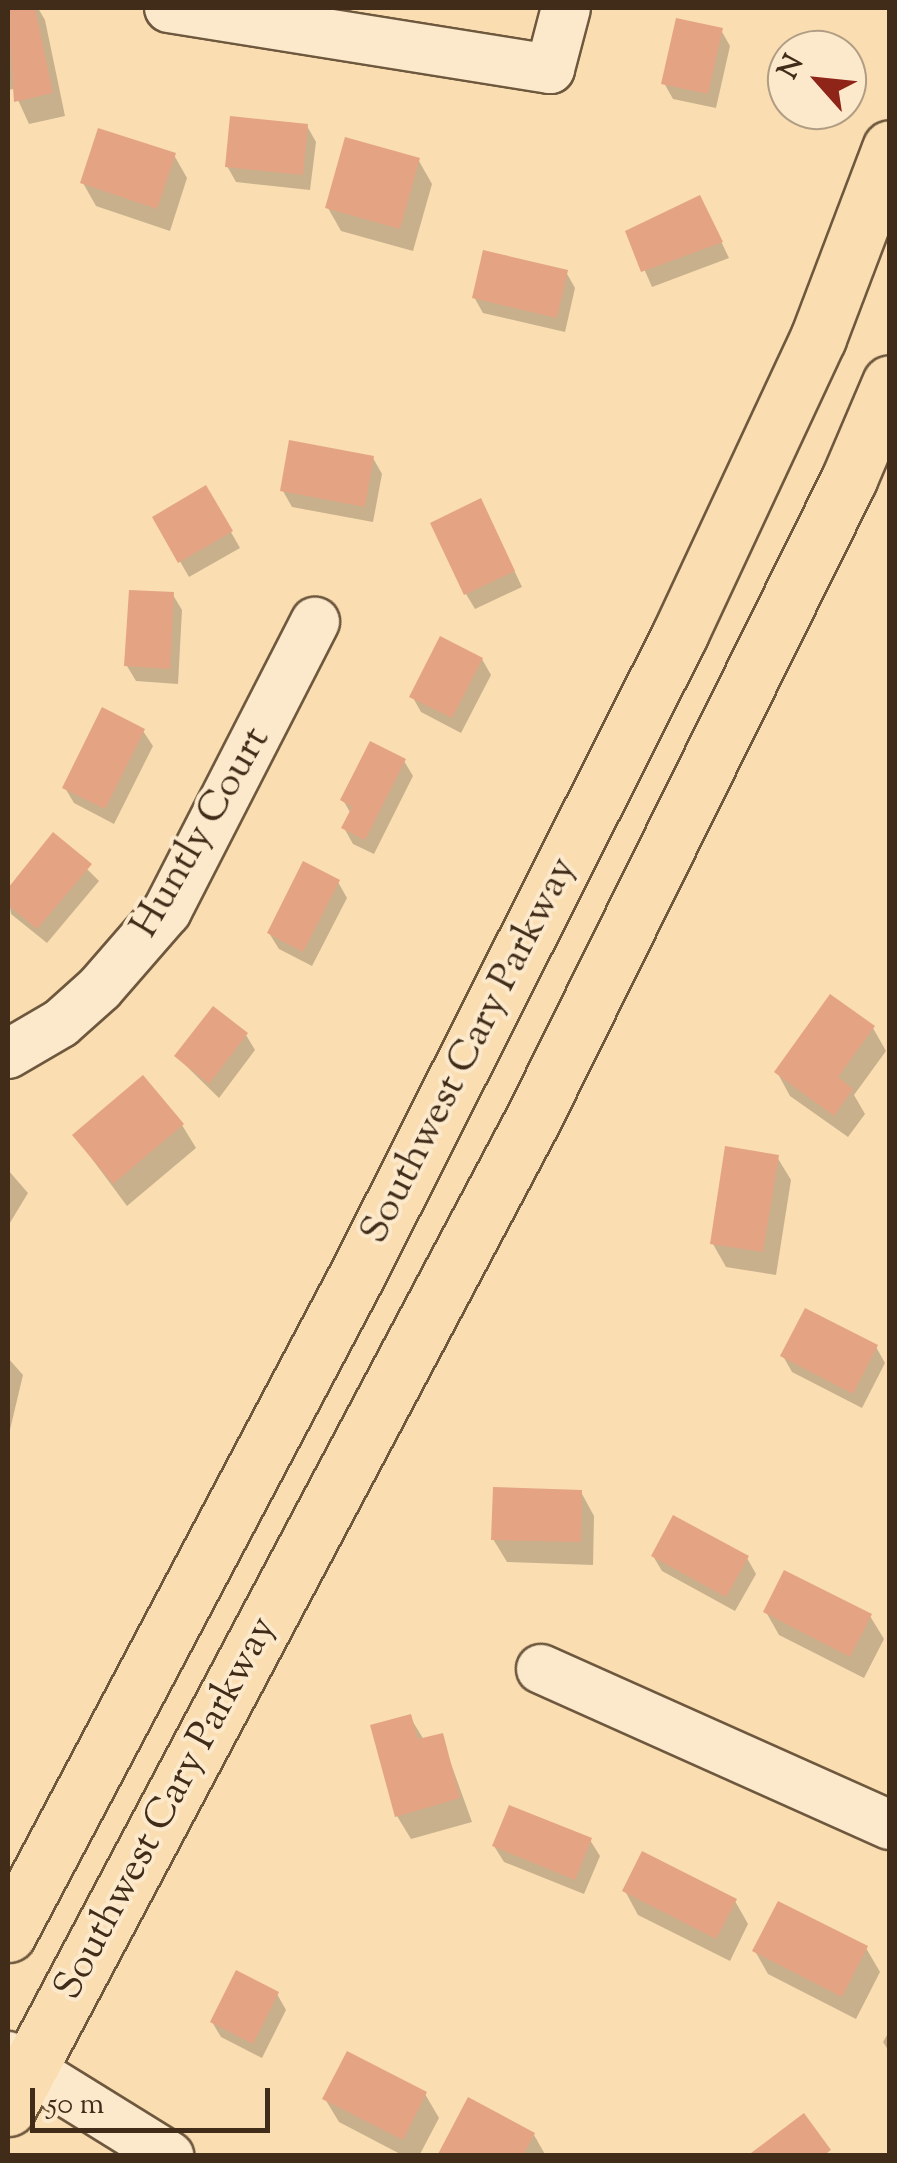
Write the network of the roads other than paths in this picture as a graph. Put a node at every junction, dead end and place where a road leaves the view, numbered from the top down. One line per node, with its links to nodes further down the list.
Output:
1 (170, 8): 2 (street)
2 (566, 8)
3 (890, 148): 9 (main road, Southwest Cary Parkway)
4 (890, 382): 10 (main road, Southwest Cary Parkway)
5 (316, 622): 6 (street, Huntly Court)
6 (8, 1054)
7 (541, 1669): 8 (street)
8 (890, 1826)
9 (8, 1934)
10 (15, 2077): 11 (street)
11 (168, 2156)

